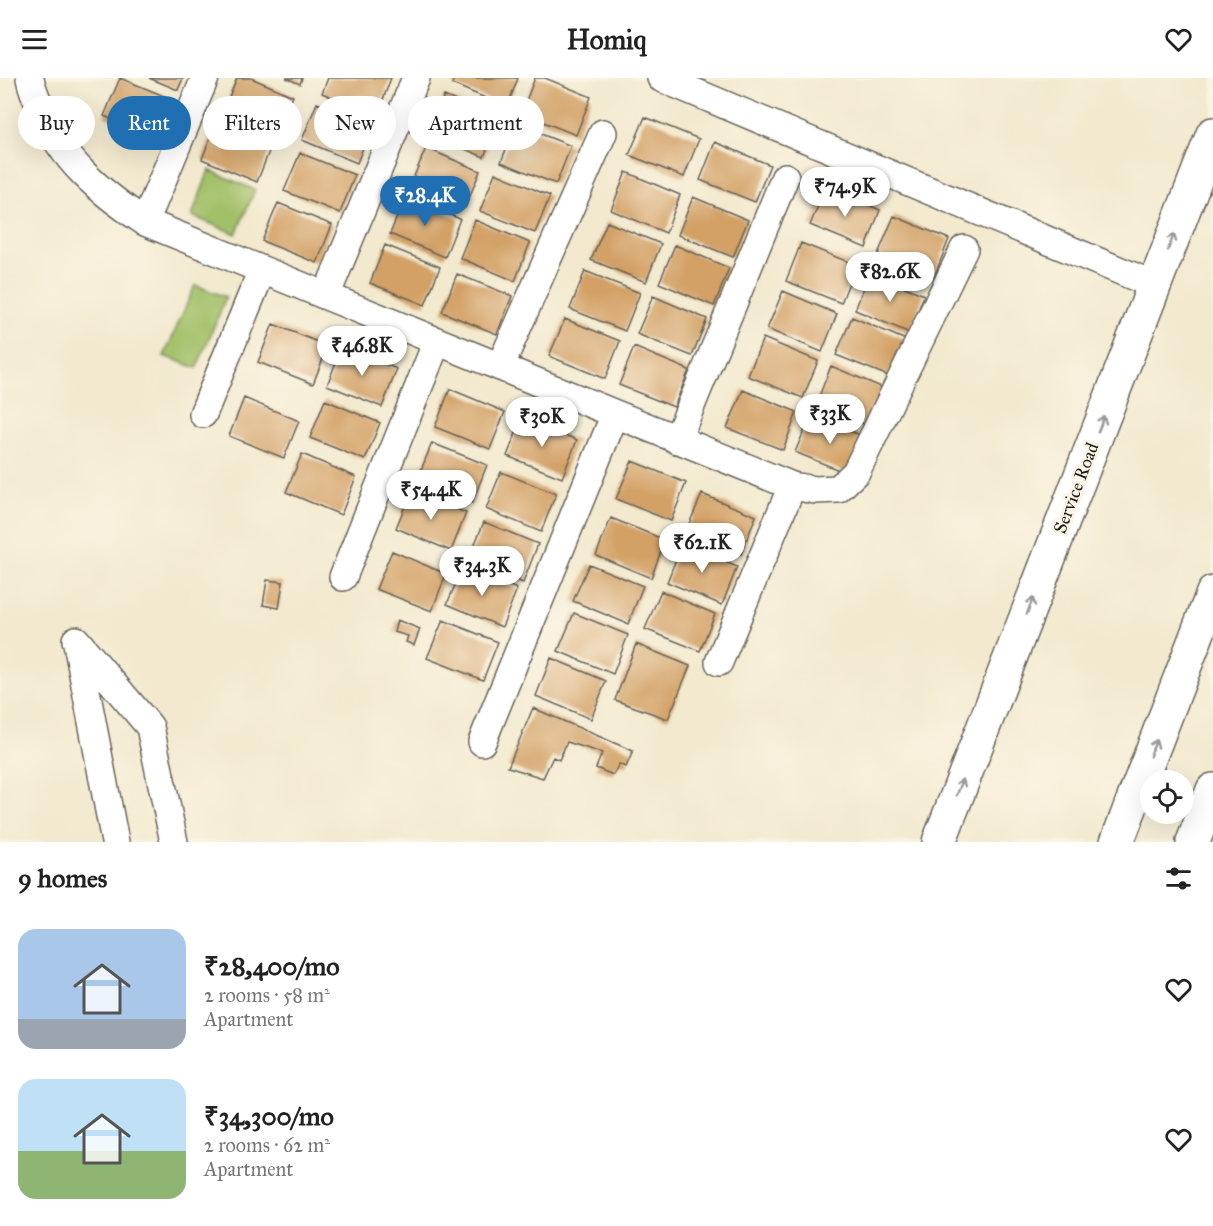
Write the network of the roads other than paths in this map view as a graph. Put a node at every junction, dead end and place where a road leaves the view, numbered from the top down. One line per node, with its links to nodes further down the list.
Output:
1 (30, 78): 9 (street)
2 (205, 78): 9 (street)
3 (416, 78): 13 (street)
4 (661, 78): 12 (street)
5 (693, 78): 12 (street)
6 (603, 133): 15 (street)
7 (1213, 134): 12 (main road, Service Road, one-way to 7)
8 (785, 177): 18 (street)
9 (145, 222): 11 (street)
10 (964, 249): 19 (street)
11 (262, 270): 13 (street); 16 (street)
12 (1157, 279): 27 (main road, Service Road, one-way to 12)
13 (326, 296): 14 (street)
14 (437, 342): 15 (street); 20 (street)
15 (500, 367): 17 (street)
16 (203, 414)
17 (615, 414): 18 (street); 23 (street)
18 (677, 440): 19 (street)
19 (792, 486): 22 (street)
20 (343, 577)
21 (1213, 593): 28 (main road, one-way to 21)
22 (719, 662)
23 (482, 742)
24 (1213, 790): 29 (main road)
25 (115, 842): 26 (street)
26 (174, 842)
27 (939, 842)
28 (1117, 842)
29 (1193, 842)

